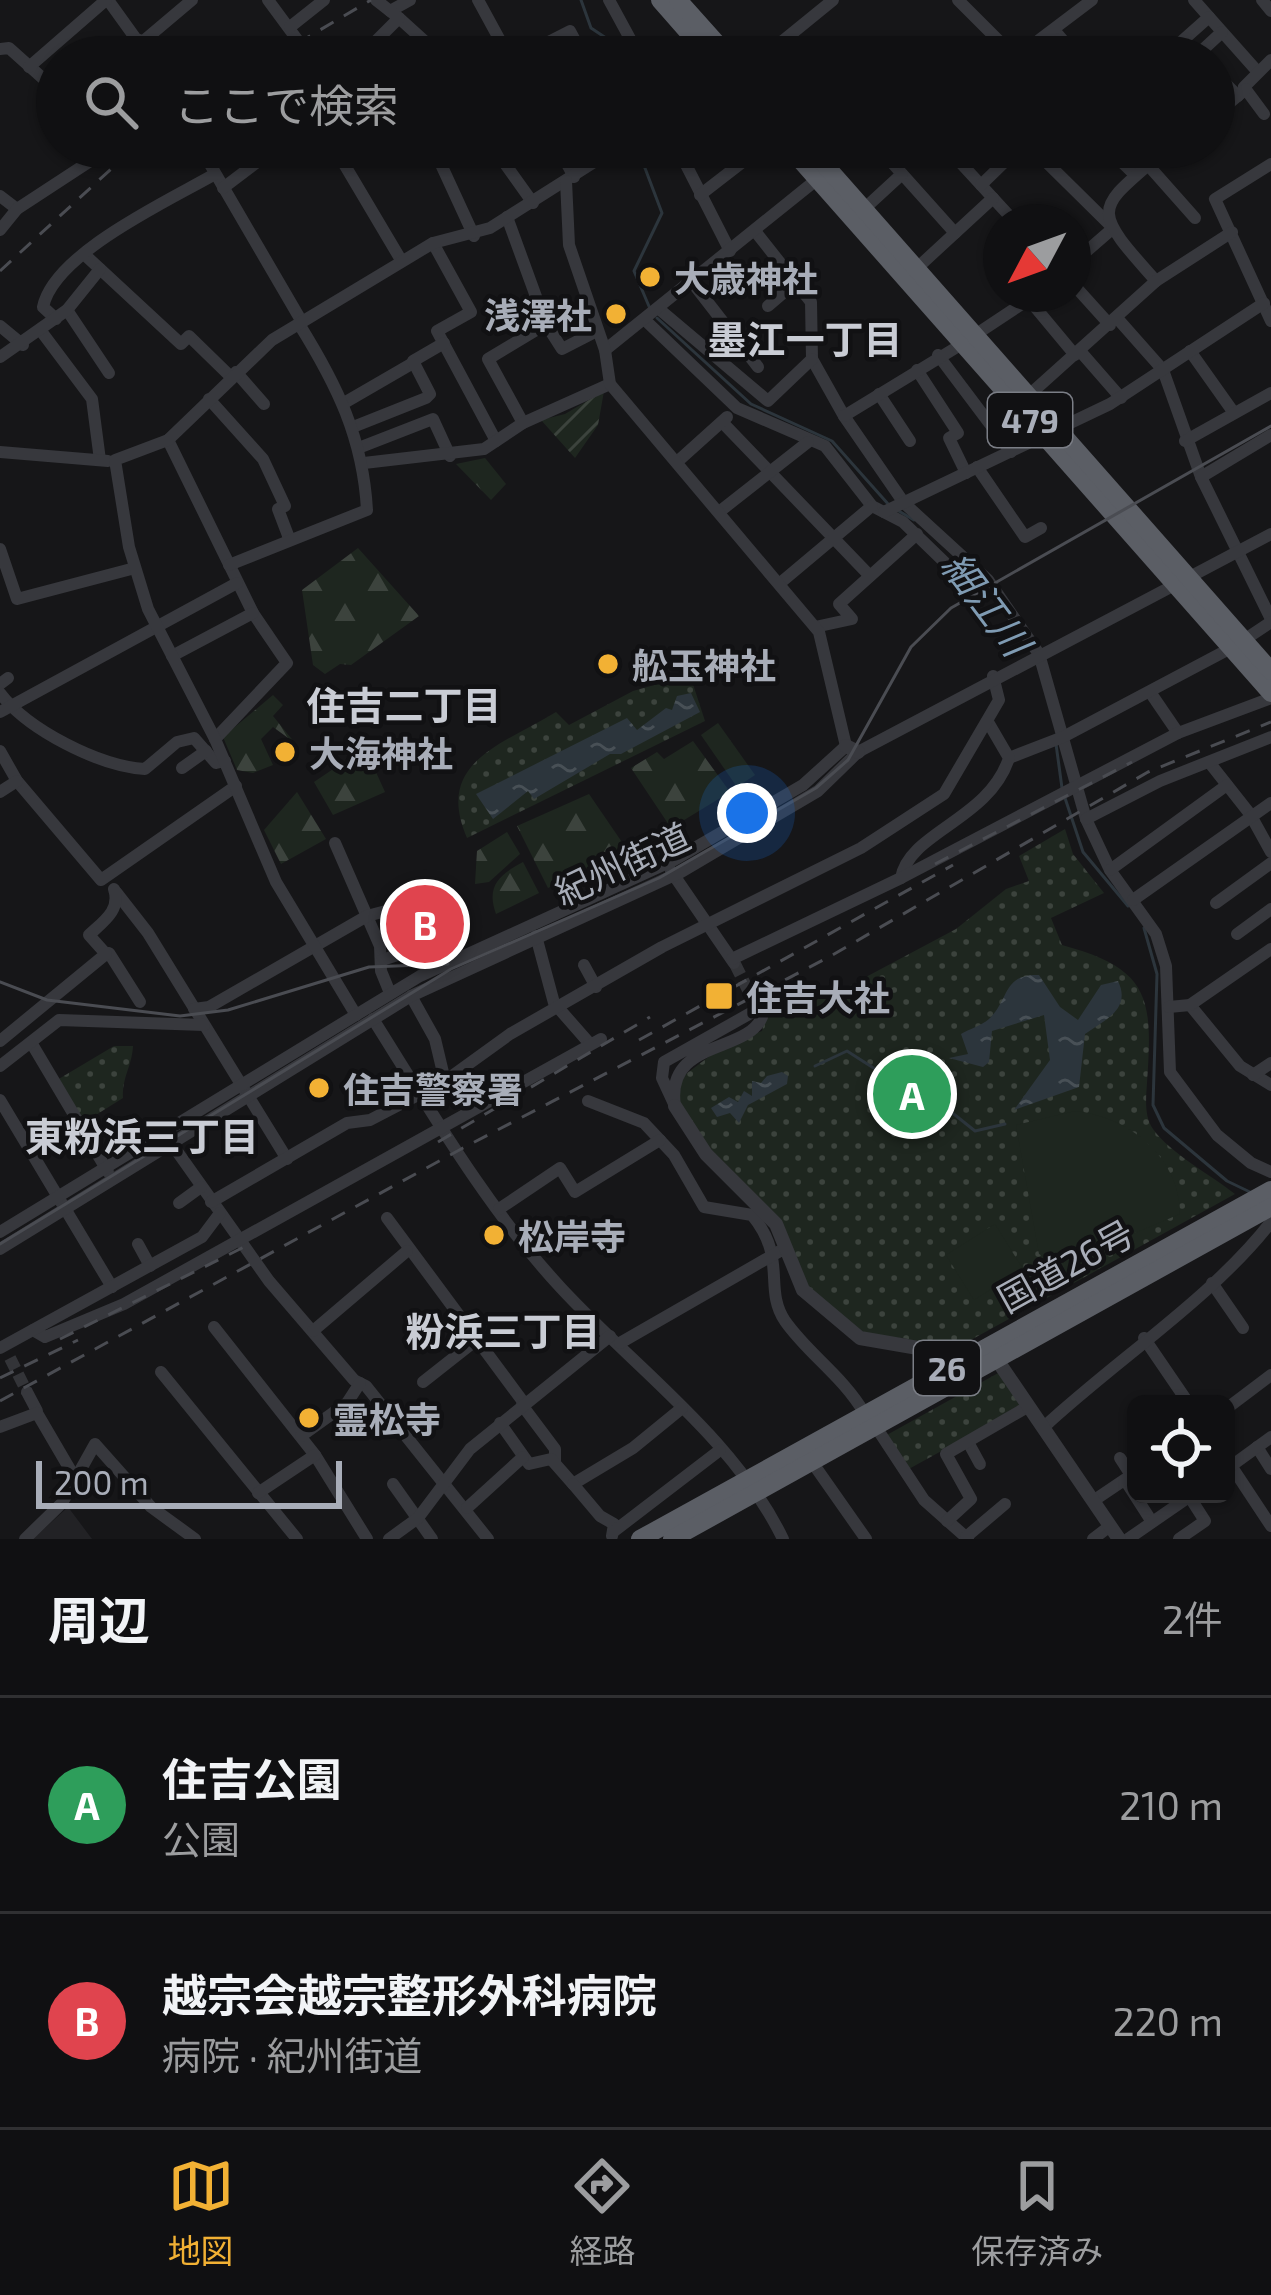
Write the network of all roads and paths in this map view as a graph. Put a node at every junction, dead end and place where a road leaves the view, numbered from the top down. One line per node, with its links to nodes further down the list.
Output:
1 (107, 0): 23 (street); 24 (street)
2 (192, 0): 25 (street)
3 (268, 0): 20 (street)
4 (324, 0): 20 (street)
5 (376, 0): 18 (street)
6 (410, 0): 18 (street)
7 (478, 0): 29 (street)
8 (609, 0): 30 (street)
9 (648, 0): 15 (street)
10 (833, 0): 16 (street)
11 (958, 0): 34 (street)
12 (1194, 0): 19 (street)
13 (1262, 0): 17 (street)
14 (1082, 3): 21 (street)
15 (669, 4): 31 (highway); 32 (highway)
16 (815, 6): 33 (street)
17 (1271, 11)
18 (394, 14): 27 (street); 28 (street)
19 (1209, 17): 22 (street); 37 (street)
20 (290, 27): 26 (street)
21 (1054, 30): 35 (street); 36 (street)
22 (1222, 32): 38 (street); 39 (street)
23 (66, 36)
24 (135, 36)
25 (147, 36)
26 (295, 36)
27 (377, 36)
28 (419, 36)
29 (498, 36)
30 (629, 36)
31 (694, 36)
32 (705, 36)
33 (784, 36)
34 (994, 36)
35 (1046, 36)
36 (1059, 36)
37 (1188, 36)
38 (1218, 36)
39 (1226, 36)
40 (1235, 46): 45 (street)
41 (0, 49): 44 (street)
42 (1271, 60): 45 (street)
43 (36, 62): 44 (street)
44 (29, 68): 46 (street)
45 (1257, 70): 48 (street)
46 (36, 74)
47 (1235, 88): 48 (street)
48 (1242, 93): 49 (street); 50 (street)
49 (1235, 99)
50 (1264, 113)
51 (1271, 164): 83 (street)
52 (75, 168): 85 (street)
53 (212, 168): 74 (street)
54 (249, 168): 78 (street)
55 (346, 168): 98 (street)
56 (443, 168): 93 (street)
57 (508, 168): 82 (street)
58 (566, 168): 76 (street)
59 (585, 168): 76 (street)
60 (687, 168): 79 (street)
61 (735, 168): 79 (street)
62 (816, 168): 72 (highway, 479)
63 (819, 168): 72 (highway, 479)
64 (827, 168): 72 (street)
65 (897, 168): 75 (street)
66 (966, 168): 77 (street)
67 (998, 168): 77 (street)
68 (1052, 168): 88 (street)
69 (1128, 168): 73 (street)
70 (1139, 168): 73 (street)
71 (1165, 168): 83 (street)
72 (822, 173): 86 (highway, 479); 90 (street); 119 (highway, 479)
73 (1133, 173): 88 (street)
74 (215, 174): 78 (street); 97 (street)
75 (902, 174): 86 (street); 92 (street)
76 (570, 179): 82 (street); 118 (street)
77 (981, 184): 81 (street)
78 (223, 188): 114 (street)
79 (700, 195): 96 (street)
80 (0, 196): 85 (street)
81 (994, 198): 84 (street); 92 (street)
82 (533, 202): 87 (street)
83 (1216, 202): 91 (street)
84 (1000, 204)
85 (17, 209): 89 (street)
86 (864, 209): 100 (highway, 479)
87 (507, 217): 93 (street); 115 (street)
88 (1110, 227): 95 (street); 101 (street)
89 (0, 230)
90 (755, 231): 96 (street); 103 (street)
91 (1232, 232): 101 (street); 104 (street)
92 (956, 233): 100 (street)
93 (474, 236): 94 (street)
94 (433, 243): 98 (street); 120 (street)
95 (1091, 245)
96 (730, 251): 102 (street)
97 (85, 255): 99 (street); 110 (street)
98 (401, 260): 114 (street)
99 (100, 269): 110 (street); 133 (street)
100 (916, 269): 119 (highway, 479)
101 (1156, 281): 113 (street)
102 (692, 282): 107 (street); 129 (street)
103 (796, 282): 106 (street); 127 (street)
104 (1265, 299): 112 (street); 123 (street)
105 (1091, 301): 113 (street)
106 (768, 306)
107 (659, 310): 111 (street); 127 (street)
108 (1010, 312): 119 (street)
109 (1046, 312): 124 (street)
110 (62, 315): 117 (street); 132 (street)
111 (646, 321): 122 (street); 142 (street)
112 (1271, 321)
113 (1113, 322): 124 (street); 131 (street)
114 (301, 323): 133 (street); 140 (street)
115 (546, 324): 118 (street); 146 (street)
116 (0, 326): 121 (street)
117 (41, 331): 121 (street); 160 (street)
118 (597, 331): 122 (street)
119 (968, 339): 125 (street); 139 (highway, 479)
120 (444, 343): 128 (street); 152 (street)
121 (23, 346): 126 (street)
122 (605, 350): 134 (street)
123 (1190, 351): 131 (street); 143 (street)
124 (1077, 353): 137 (street); 139 (street)
125 (938, 355): 130 (street); 148 (street)
126 (0, 357)
127 (812, 359): 144 (street)
128 (413, 363): 140 (street); 147 (street)
129 (758, 367)
130 (917, 370): 136 (street); 164 (street)
131 (1163, 370): 137 (street); 154 (street)
132 (109, 374)
133 (233, 375): 138 (street); 141 (street)
134 (610, 384): 146 (street); 161 (street)
135 (1271, 393): 143 (street)
136 (880, 394): 144 (street); 153 (street)
137 (1120, 398): 149 (street)
138 (209, 399): 151 (street); 172 (street)
139 (1023, 401): 148 (street); 149 (highway, 479)
140 (344, 403): 147 (street)
141 (264, 404)
142 (737, 408): 145 (street); 167 (street)
143 (1234, 413): 154 (street)
144 (844, 416): 166 (street)
145 (722, 422): 161 (street); 163 (street)
146 (523, 423): 152 (street)
147 (353, 427): 156 (street)
148 (994, 427): 158 (street)
149 (1052, 434): 158 (street); 179 (highway, 479)
150 (1271, 435): 165 (street)
151 (168, 440): 160 (street); 176 (street)
152 (496, 441): 159 (street)
153 (910, 441)
154 (1185, 441): 165 (street)
155 (808, 442): 163 (street)
156 (361, 447): 159 (street); 162 (street)
157 (0, 452): 160 (street)
158 (1011, 452): 164 (street)
159 (450, 456): 162 (street)
160 (108, 460): 177 (street)
161 (676, 461): 168 (street)
162 (364, 463): 172 (street)
163 (772, 470): 168 (street); 173 (street)
164 (972, 470): 166 (street); 169 (street)
165 (1201, 477): 175 (street)
166 (904, 502): 167 (street); 191 (street)
167 (878, 509): 170 (street); 173 (street)
168 (718, 512): 182 (street)
169 (1040, 528)
170 (917, 534): 178 (street); 180 (street)
171 (1271, 535): 175 (street, 紀州街道)
172 (289, 538): 176 (street)
173 (834, 538): 178 (street); 182 (street)
174 (0, 549): 183 (street)
175 (1238, 551): 179 (street, 紀州街道); 186 (street)
176 (229, 565): 181 (street)
177 (135, 568): 183 (street); 187 (street)
178 (870, 576): 188 (street)
179 (1182, 581): 189 (highway, 479); 191 (street, 紀州街道)
180 (965, 582)
181 (237, 583): 185 (street); 187 (street)
182 (779, 584): 188 (street)
183 (17, 599): 184 (street)
184 (0, 603)
185 (253, 613): 190 (street); 203 (street)
186 (1271, 621): 189 (street)
187 (155, 626): 190 (street); 198 (street)
188 (815, 627): 204 (street)
189 (1237, 644): 192 (highway, 479); 196 (street); 197 (highway, 479)
190 (172, 656): 203 (street)
191 (1033, 656): 193 (street, 紀州街道); 202 (street)
192 (1271, 671)
193 (993, 676): 195 (street, 紀州街道); 199 (street)
194 (3, 685): 198 (street)
195 (976, 686): 199 (street); 204 (street, 紀州街道)
196 (1150, 692): 200 (street); 202 (street)
197 (1271, 695): 200 (street)
198 (5, 710): 203 (street)
199 (990, 717): 206 (street); 230 (street)
200 (1178, 733): 212 (street)
201 (1271, 737): 207 (street)
202 (1058, 739): 206 (street); 212 (street)
203 (210, 745): 208 (street); 211 (street)
204 (852, 749): 220 (street, 紀州街道)
205 (0, 751): 209 (street)
206 (1009, 758): 223 (street)
207 (1209, 762): 210 (street); 216 (street)
208 (182, 768)
209 (17, 782): 213 (street); 222 (street)
210 (1227, 784): 215 (street); 221 (street)
211 (236, 786): 222 (street); 234 (street)
212 (1066, 789): 216 (street); 223 (street)
213 (0, 792)
214 (1271, 802): 215 (street)
215 (1250, 814): 218 (street); 225 (street)
216 (1086, 819): 221 (street)
217 (335, 843): 228 (street)
218 (1271, 852)
219 (1271, 863): 226 (street)
220 (671, 870): 230 (street); 232 (street, 紀州街道); 241 (street, 紀州街道)
221 (1110, 871): 225 (street)
222 (104, 878): 224 (street)
223 (901, 878): 230 (street)
224 (116, 892): 242 (street); 248 (street)
225 (1133, 900): 247 (street)
226 (1216, 903)
227 (1271, 909): 231 (street)
228 (367, 916): 229 (street); 234 (street); 237 (street)
229 (443, 922)
230 (705, 923): 239 (street)
231 (1237, 934)
232 (536, 936): 243 (street, 紀州街道); 246 (street)
233 (437, 942): 237 (street)
234 (314, 946): 248 (street); 249 (street)
235 (1271, 949): 245 (street)
236 (109, 953): 244 (street)
237 (382, 960): 241 (street)
238 (584, 965): 239 (street)
239 (596, 987): 246 (street)
240 (36, 992): 242 (street)
241 (390, 993): 249 (street, 紀州街道)
242 (52, 996): 252 (street)
243 (411, 996): 250 (street, 紀州街道); 259 (street)
244 (140, 1002)
245 (1190, 1005): 247 (street); 258 (street)
246 (556, 1006): 259 (street); 266 (street)
247 (1169, 1006): 270 (street)
248 (194, 1009): 251 (street)
249 (356, 1015): 261 (street, 紀州街道)
250 (373, 1019): 261 (street, 紀州街道); 262 (street)
251 (204, 1025): 253 (street); 261 (street)
252 (0, 1041)
253 (32, 1044): 257 (street); 271 (street)
254 (682, 1047): 255 (street); 255 (street); 265 (street)
255 (692, 1062): 265 (street)
256 (1271, 1063): 258 (street)
257 (0, 1066)
258 (1253, 1075): 260 (street)
259 (446, 1081): 262 (street)
260 (1271, 1085)
261 (246, 1092): 267 (street, 紀州街道); 269 (street)
262 (420, 1094): 266 (street); 269 (street)
263 (0, 1100): 273 (street)
264 (588, 1101): 268 (street)
265 (675, 1106): 283 (street)
266 (443, 1130): 277 (street); 280 (street)
267 (168, 1139): 271 (street, 紀州街道); 272 (street)
268 (660, 1141): 277 (street); 283 (street)
269 (286, 1159): 275 (street)
270 (1271, 1172)
271 (110, 1174): 273 (street, 紀州街道)
272 (201, 1187): 274 (street); 275 (street)
273 (64, 1202): 279 (street, 紀州街道); 282 (street, 紀州街道); 287 (street)
274 (179, 1203)
275 (216, 1207): 280 (street); 285 (street)
276 (1268, 1208): 286 (street); 296 (highway, 国道26号 / 26)
277 (499, 1209): 293 (street)
278 (387, 1218): 284 (street)
279 (0, 1232)
280 (242, 1240): 290 (street); 291 (street)
281 (138, 1244): 285 (street)
282 (0, 1249)
283 (780, 1250): 293 (street); 299 (street); 309 (street)
284 (407, 1251): 291 (street); 294 (street)
285 (150, 1266): 287 (street)
286 (1212, 1283): 289 (street); 292 (street)
287 (112, 1287): 290 (street)
288 (214, 1327): 313 (street)
289 (1243, 1328)
290 (33, 1330): 295 (street)
291 (313, 1331): 301 (street)
292 (1144, 1337): 303 (street); 312 (street)
293 (615, 1340): 305 (street); 307 (street)
294 (476, 1341): 300 (street); 305 (street)
295 (5, 1351)
296 (993, 1353): 299 (highway, 国道26号 / 26); 306 (street)
297 (160, 1372): 334 (street)
298 (1271, 1375): 304 (street)
299 (946, 1378): 309 (highway, 国道26号 / 26)
300 (423, 1382)
301 (360, 1383): 313 (street); 329 (street)
302 (27, 1392): 308 (street)
303 (1183, 1395)
304 (1235, 1401)
305 (523, 1404): 310 (street); 322 (street)
306 (1029, 1406): 312 (street); 315 (street)
307 (682, 1408): 317 (street); 332 (street)
308 (37, 1411)
309 (870, 1420): 323 (highway, 国道26号 / 26); 333 (highway, 国道26号 / 26); 342 (street)
310 (500, 1423): 319 (street); 329 (street)
311 (0, 1427): 328 (street)
312 (1044, 1427): 335 (street)
313 (301, 1436): 318 (street)
314 (1271, 1437): 316 (street)
315 (968, 1442): 324 (street); 342 (street)
316 (1257, 1447): 321 (street); 326 (street)
317 (721, 1450): 333 (street); 345 (street)
318 (315, 1455): 334 (street); 351 (street)
319 (523, 1457): 322 (street); 340 (street)
320 (1120, 1458): 325 (street)
321 (1235, 1460)
322 (554, 1462): 332 (street)
323 (812, 1462): 333 (highway, 国道26号 / 26); 358 (street)
324 (980, 1464)
325 (1127, 1469)
326 (1271, 1469)
327 (1235, 1474): 344 (street)
328 (75, 1478): 348 (street); 349 (street)
329 (442, 1479): 340 (street); 341 (street)
330 (1127, 1479): 335 (street)
331 (393, 1484): 341 (street)
332 (573, 1484): 345 (street)
333 (754, 1486): 355 (highway, 国道26号 / 26); 356 (highway, 国道26号 / 26); 357 (street)
334 (258, 1493): 350 (street)
335 (1093, 1501): 346 (street)
336 (1143, 1503): 343 (street)
337 (1176, 1503): 343 (street)
338 (1188, 1503): 360 (street)
339 (1004, 1504): 347 (street)
340 (467, 1508): 354 (street)
341 (418, 1518): 352 (street); 353 (street)
342 (947, 1521): 347 (street)
343 (1152, 1522): 346 (street)
344 (1271, 1526)
345 (612, 1535)
346 (1119, 1535): 359 (street)
347 (967, 1538)
348 (25, 1539)
349 (195, 1539)
350 (297, 1539)
351 (367, 1539)
352 (389, 1539)
353 (432, 1539)
354 (488, 1539)
355 (640, 1539)
356 (672, 1539)
357 (783, 1539)
358 (866, 1539)
359 (1093, 1539)
360 (1179, 1539)

